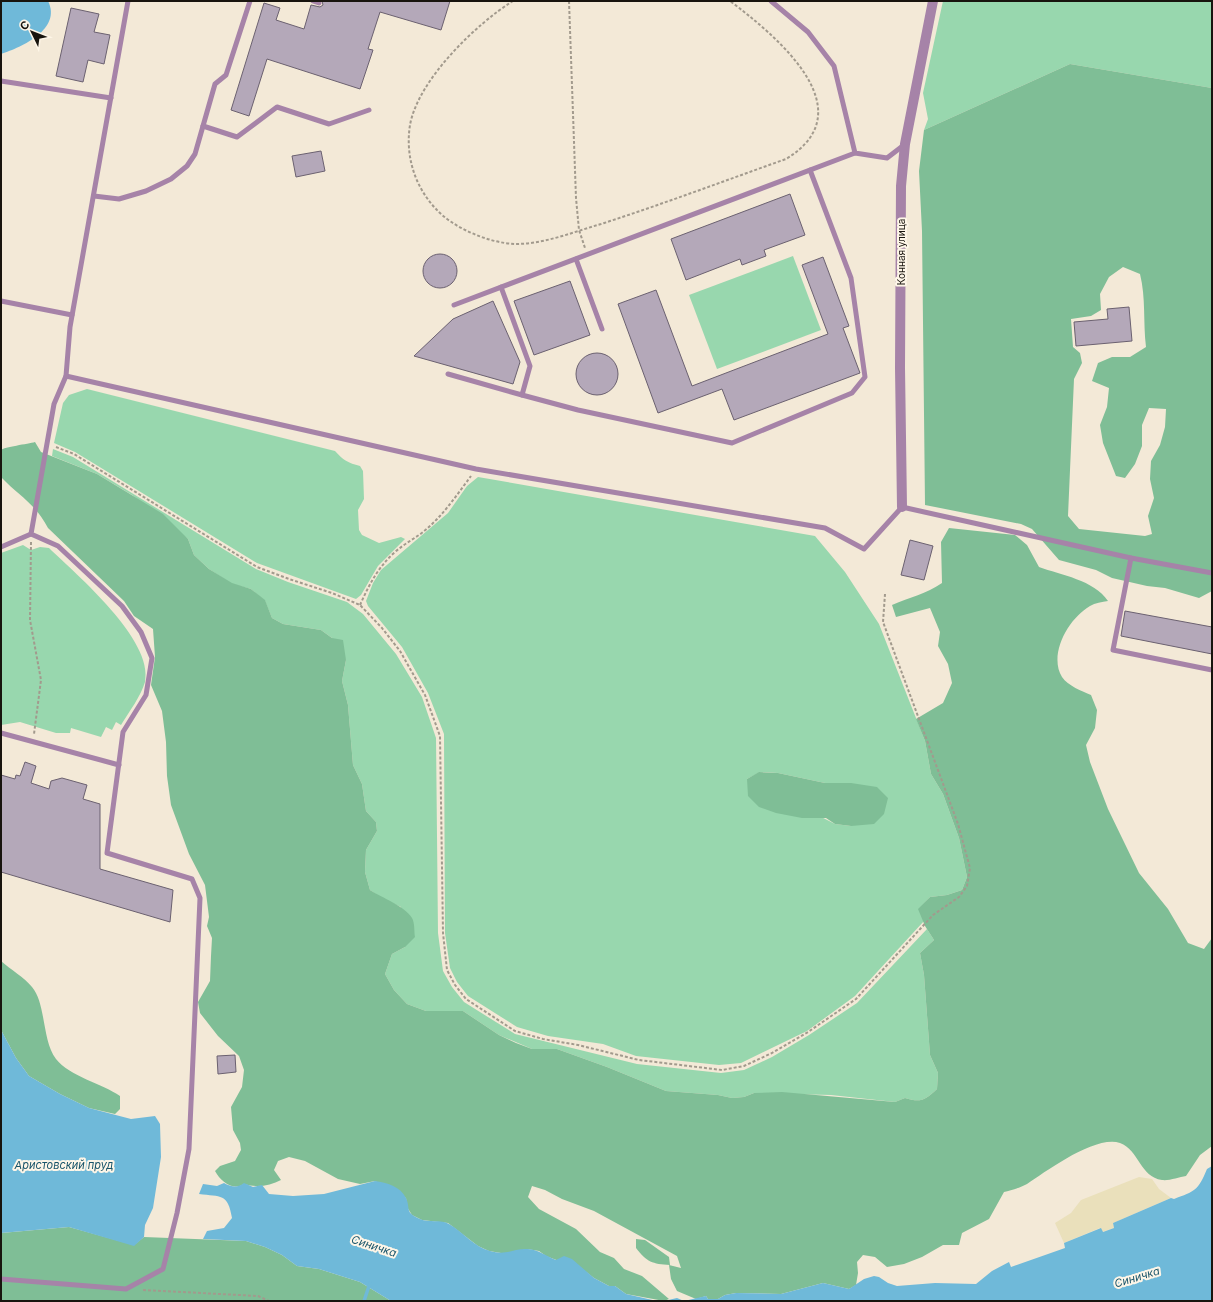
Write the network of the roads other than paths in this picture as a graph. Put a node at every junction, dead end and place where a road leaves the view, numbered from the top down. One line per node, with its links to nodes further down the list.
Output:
1 (128, 1): 8 (lane)
2 (250, 1): 10 (lane)
3 (313, 1): 6 (lane)
4 (771, 1): 12 (lane)
5 (933, 1): 11 (street, Конная улица)
6 (319, 3)
7 (1, 81): 8 (lane)
8 (111, 98): 14 (lane)
9 (369, 110): 10 (lane)
10 (203, 126): 14 (lane)
11 (905, 144): 12 (lane); 24 (street, Конная улица)
12 (855, 153): 13 (lane)
13 (810, 170): 15 (lane); 23 (lane)
14 (94, 196): 19 (lane)
15 (576, 259): 16 (lane); 20 (lane)
16 (501, 287): 18 (lane); 23 (lane)
17 (1, 301): 19 (lane)
18 (454, 305)
19 (72, 315): 22 (lane)
20 (602, 329)
21 (448, 374): 23 (lane)
22 (66, 376): 24 (lane); 25 (lane)
23 (522, 395)
24 (902, 507): 27 (lane)
25 (31, 534): 26 (lane); 31 (lane)
26 (1, 547)
27 (1132, 558): 28 (lane); 29 (lane)
28 (1212, 573)
29 (1212, 670)
30 (1, 733): 31 (lane)
31 (120, 765): 32 (lane)
32 (1, 1279)

